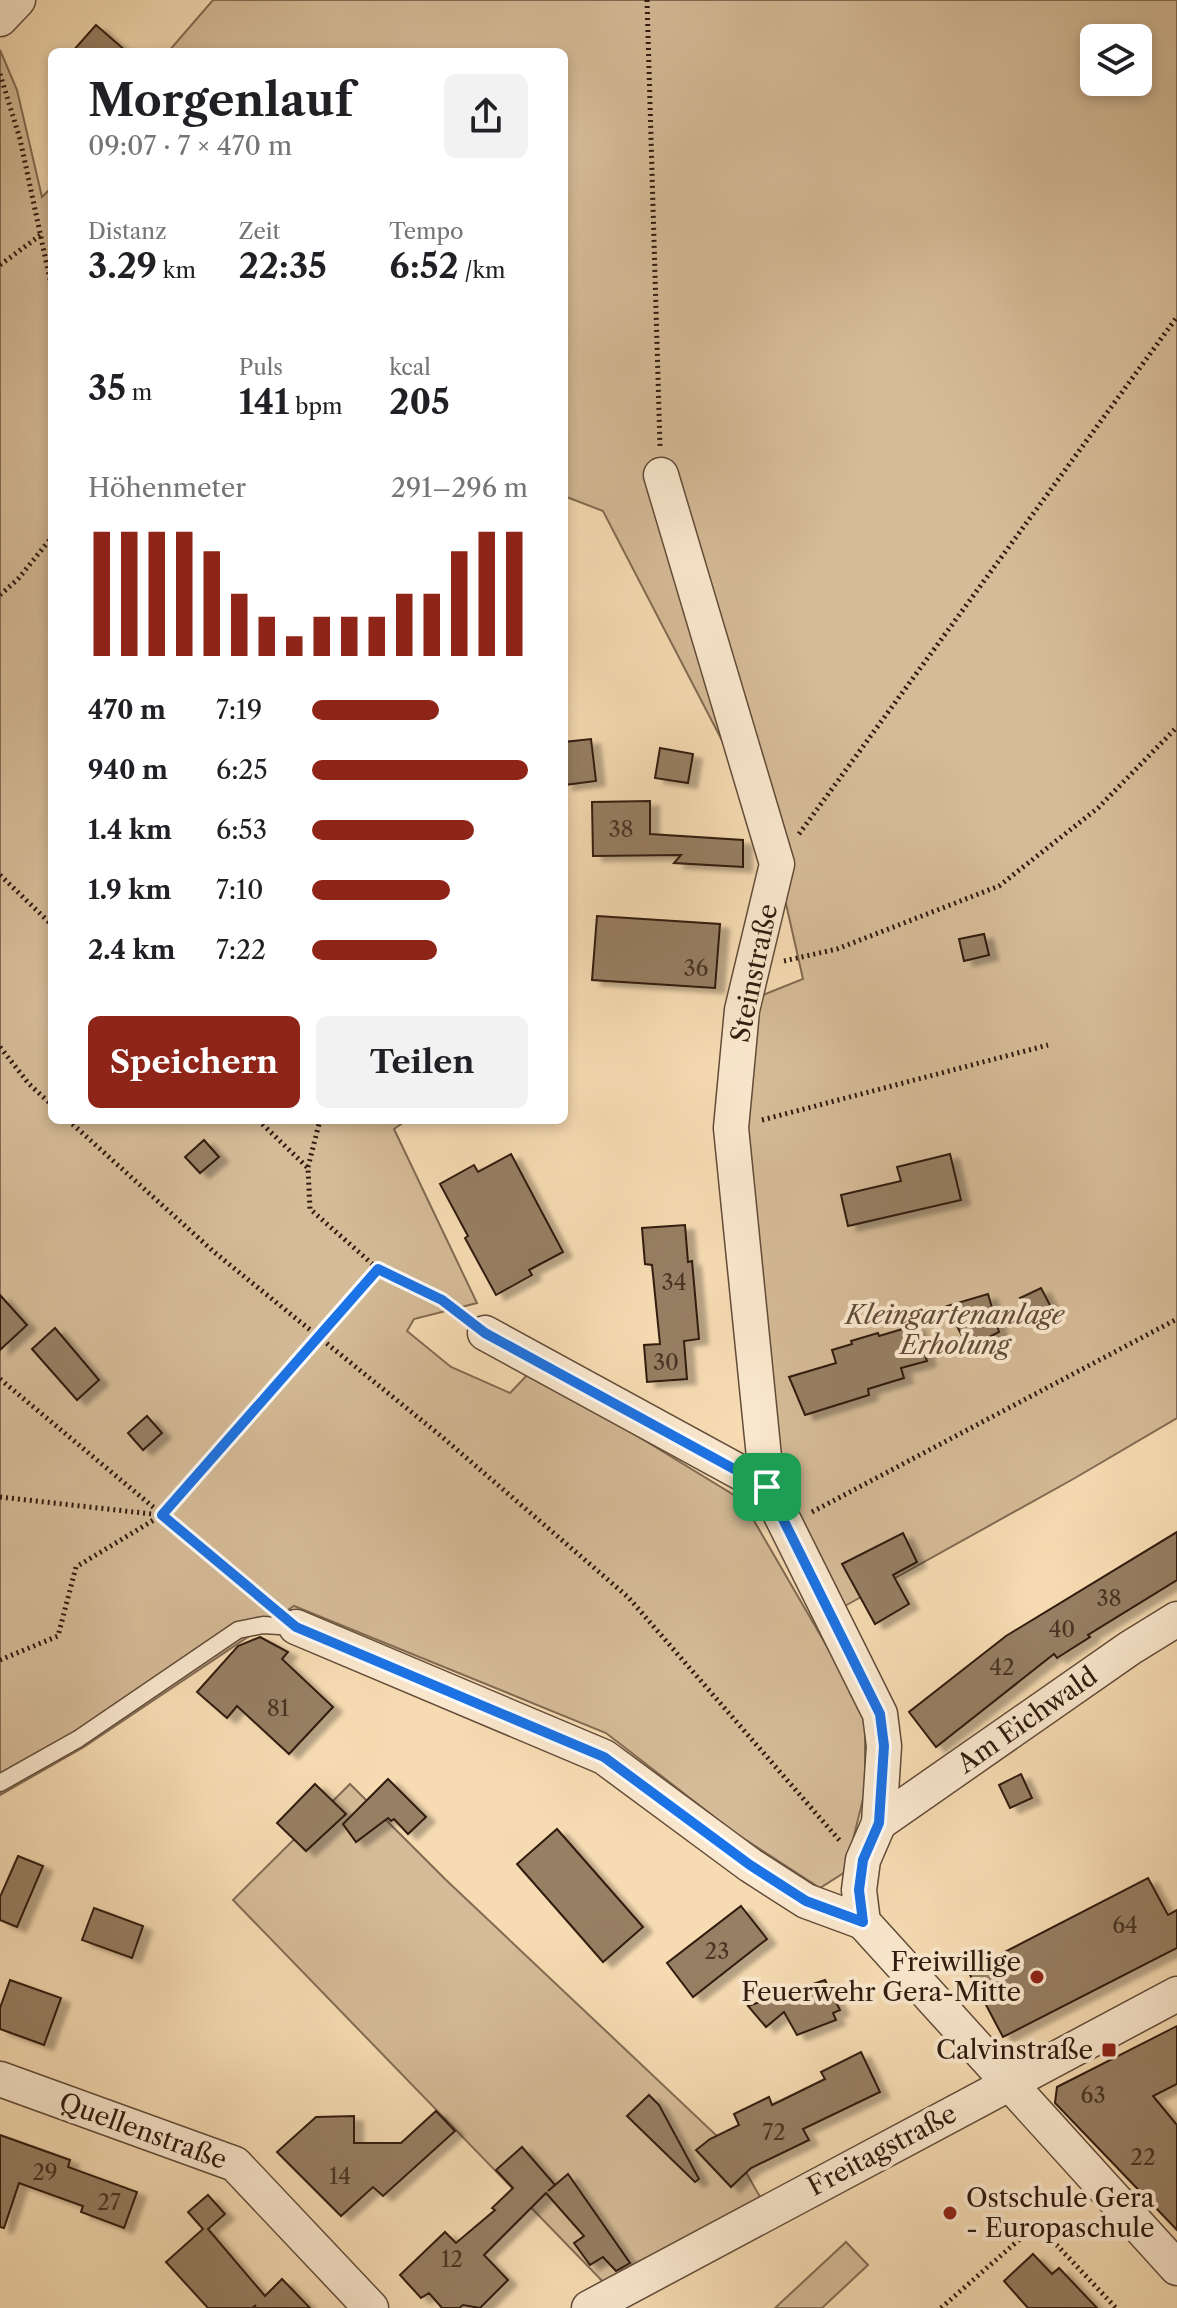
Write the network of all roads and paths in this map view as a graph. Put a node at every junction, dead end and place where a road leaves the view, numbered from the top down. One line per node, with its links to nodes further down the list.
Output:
1 (18, 0): 3 (street)
2 (647, 0): 9 (path)
3 (0, 19)
4 (0, 74): 5 (path)
5 (42, 234): 6 (path); 7 (path)
6 (0, 265)
7 (48, 267)
8 (1177, 317): 13 (path)
9 (661, 475): 13 (street, Steinstraße)
10 (48, 542): 11 (path)
11 (0, 595)
12 (1177, 727): 16 (path)
13 (777, 864): 16 (street, Steinstraße)
14 (0, 875): 15 (path)
15 (48, 921)
16 (752, 969): 23 (street, Steinstraße)
17 (1048, 1045): 23 (path)
18 (0, 1047): 19 (path)
19 (48, 1101)
20 (72, 1124): 28 (path)
21 (262, 1124): 24 (path)
22 (319, 1124): 24 (path)
23 (731, 1128): 30 (street, Steinstraße)
24 (308, 1168): 25 (path)
25 (378, 1269): 27 (path); 28 (path)
26 (1177, 1319): 33 (path)
27 (485, 1333): 30 (street)
28 (318, 1337): 32 (path); 39 (path)
29 (0, 1379): 32 (path)
30 (767, 1487): 33 (street, Steinstraße)
31 (0, 1497): 32 (path)
32 (162, 1515): 35 (path); 36 (path)
33 (787, 1526): 38 (street, Steinstraße)
34 (1177, 1619): 38 (street, Am Eichwald)
35 (296, 1627): 37 (lane); 40 (street)
36 (0, 1660)
37 (0, 1783)
38 (879, 1823): 40 (street, Steinstraße)
39 (829, 1832)
40 (863, 1922): 43 (street)
41 (1177, 1994): 43 (street, Freitagstraße)
42 (0, 2079): 45 (street, Quellenstraße)
43 (1010, 2081): 44 (street); 46 (street, Freitagstraße)
44 (1177, 2268)
45 (371, 2308)
46 (589, 2308)
47 (941, 2308): 48 (path)
48 (1116, 2308)

